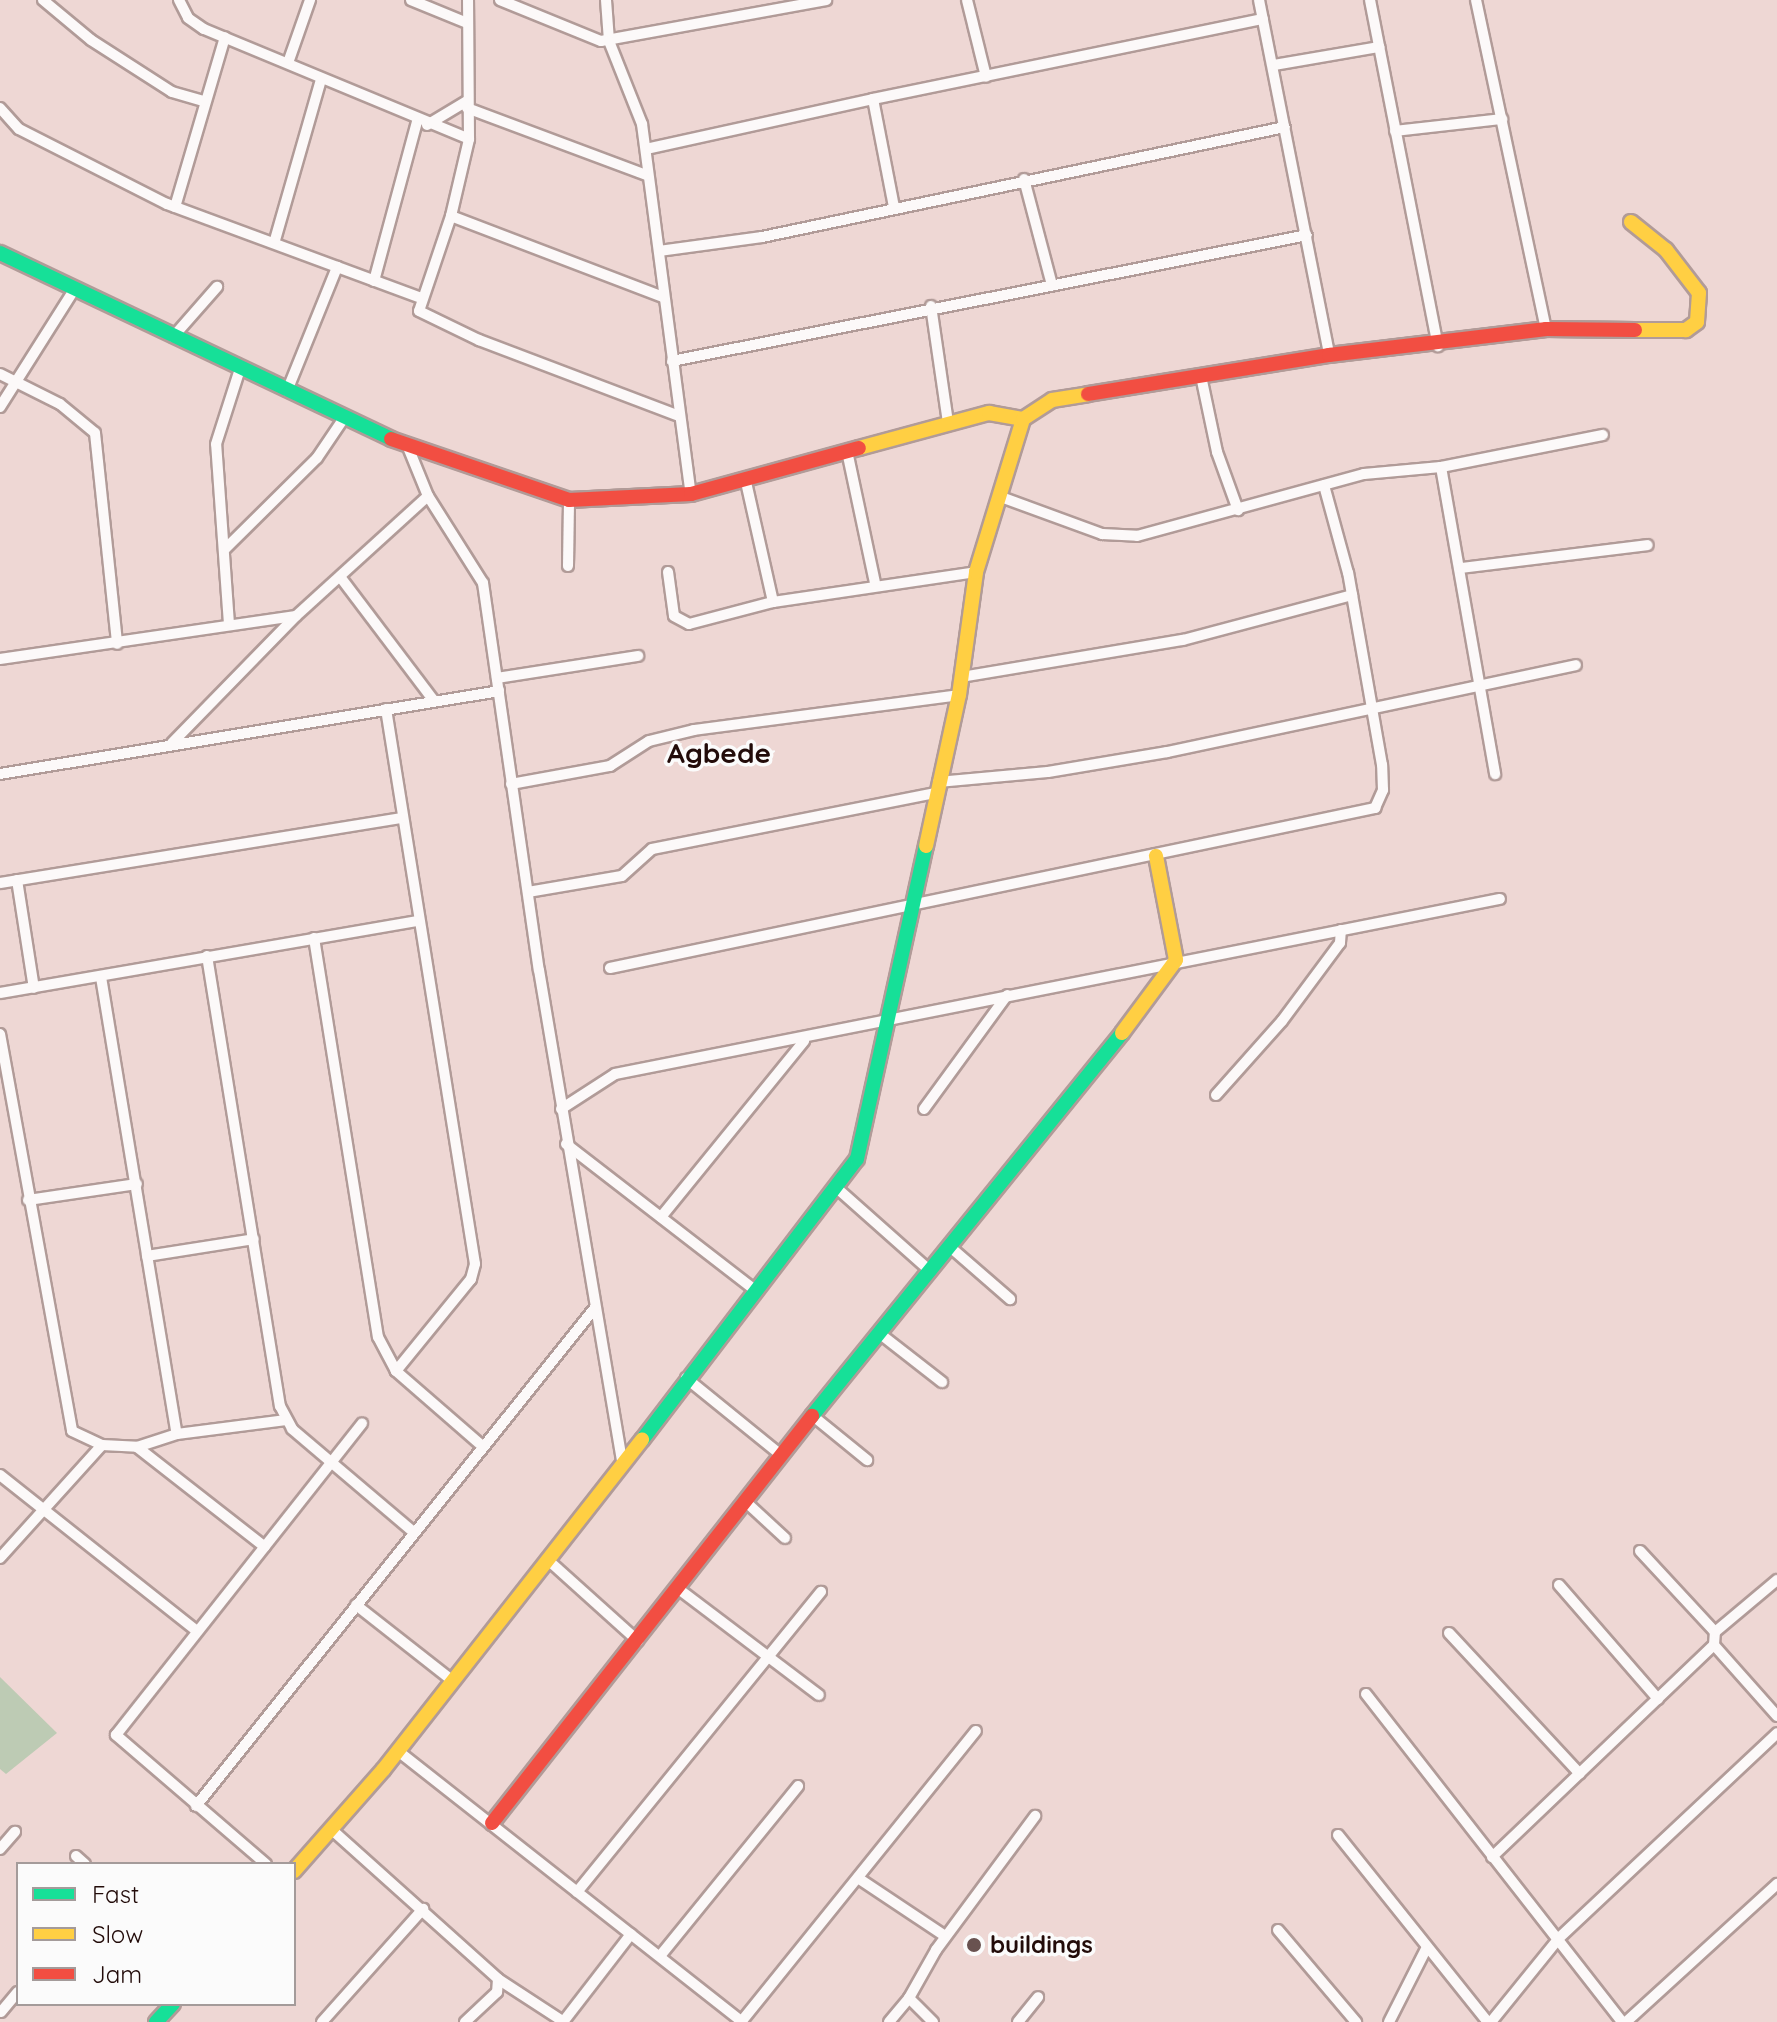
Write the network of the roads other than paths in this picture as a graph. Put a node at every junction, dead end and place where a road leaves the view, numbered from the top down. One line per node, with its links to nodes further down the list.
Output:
1 (43, 0): 23 (street)
2 (179, 0): 15 (street)
3 (310, 0): 18 (street)
4 (411, 0): 14 (street)
5 (468, 0): 14 (street)
6 (500, 0): 16 (street)
7 (606, 0): 16 (street)
8 (967, 0): 20 (street)
9 (1259, 0): 13 (street)
10 (1370, 0): 17 (street)
11 (1476, 0): 26 (street)
12 (820, 1): 16 (street)
13 (1263, 19): 19 (street); 20 (street)
14 (467, 23): 24 (street)
15 (225, 37): 18 (street); 23 (street)
16 (609, 41): 31 (street)
17 (1379, 47): 19 (street); 29 (street)
18 (289, 60): 21 (street)
19 (1274, 65): 28 (street)
20 (986, 77): 22 (street)
21 (321, 80): 27 (street); 39 (street)
22 (873, 99): 31 (street); 35 (street)
23 (204, 101): 34 (street)
24 (467, 104): 27 (street); 30 (street); 32 (street)
25 (0, 108): 34 (street)
26 (1502, 119): 29 (street); 50 (street)
27 (422, 123): 30 (street); 43 (street)
28 (1285, 127): 33 (street); 38 (street)
29 (1395, 131): 52 (street)
30 (469, 139): 36 (street)
31 (646, 149): 32 (street)
32 (646, 175): 40 (street)
33 (1024, 179): 35 (street); 44 (street)
34 (175, 207): 39 (street)
35 (894, 207): 40 (street)
36 (451, 216): 47 (street); 48 (street)
37 (1631, 222): 50 (street)
38 (1307, 235): 44 (street); 53 (street)
39 (275, 240): 42 (street)
40 (659, 251): 47 (street)
41 (0, 253): 46 (street)
42 (337, 267): 43 (street); 59 (street)
43 (374, 281): 48 (street)
44 (1052, 285): 49 (street)
45 (217, 287): 51 (street)
46 (74, 290): 51 (street); 58 (street)
47 (663, 297): 54 (street)
48 (421, 298): 61 (street)
49 (931, 306): 54 (street); 64 (street)
50 (1546, 329): 52 (street)
51 (173, 337): 55 (street)
52 (1438, 346): 53 (street)
53 (1329, 355): 57 (street)
54 (672, 361): 61 (street)
55 (240, 369): 59 (street); 77 (street)
56 (0, 374): 58 (street)
57 (1201, 376): 63 (street); 75 (street)
58 (17, 382): 60 (street); 88 (street)
59 (287, 391): 62 (street)
60 (0, 407)
61 (679, 416): 71 (street)
62 (344, 418): 66 (street); 77 (street)
63 (1023, 419): 64 (street); 73 (street)
64 (948, 423): 67 (street)
65 (1603, 435): 68 (street)
66 (408, 447): 72 (street); 74 (street)
67 (847, 451): 69 (street); 83 (street)
68 (1441, 467): 70 (street); 79 (street)
69 (746, 482): 71 (street); 85 (street)
70 (1324, 485): 75 (street); 84 (street)
71 (691, 494): 74 (street)
72 (428, 496): 82 (street); 93 (street)
73 (1001, 497): 75 (street); 81 (street)
74 (569, 500): 78 (street)
75 (1238, 510)
76 (1648, 545): 79 (street)
77 (225, 549): 87 (street)
78 (568, 566)
79 (1461, 568): 94 (street)
80 (668, 572): 85 (street)
81 (976, 572): 83 (street); 92 (street)
82 (341, 578): 86 (street); 97 (street)
83 (875, 583): 85 (street)
84 (1352, 595): 92 (street); 98 (street)
85 (773, 602)
86 (296, 616): 87 (street); 100 (street)
87 (229, 624): 88 (street)
88 (117, 644): 90 (street)
89 (638, 656): 93 (street)
90 (0, 659)
91 (1576, 665): 94 (street)
92 (961, 677): 96 (street)
93 (497, 678): 95 (street)
94 (1479, 683): 98 (street); 102 (street)
95 (499, 691): 97 (street); 103 (street)
96 (959, 695): 103 (street); 104 (street)
97 (434, 701): 99 (street)
98 (1370, 706): 104 (street); 106 (street)
99 (386, 709): 100 (street); 105 (street)
100 (172, 743): 101 (street)
101 (0, 774)
102 (1495, 774)
103 (511, 784): 109 (street)
104 (936, 787): 109 (street); 111 (street)
105 (402, 818): 107 (street); 112 (street)
106 (1156, 856): 111 (street); 116 (street)
107 (17, 880): 108 (street); 119 (street)
108 (0, 883)
109 (528, 892): 127 (street)
110 (1500, 899): 113 (street)
111 (909, 906): 117 (street); 122 (street)
112 (419, 921): 114 (street); 142 (street)
113 (1341, 930): 116 (street); 125 (street)
114 (314, 938): 115 (street); 142 (street)
115 (207, 956): 118 (street); 134 (street)
116 (1176, 960): 121 (street); 135 (street)
117 (610, 968)
118 (101, 977): 119 (street); 130 (street)
119 (34, 988): 120 (street)
120 (0, 993)
121 (1007, 995): 122 (street); 128 (street)
122 (887, 1020): 124 (street); 131 (street)
123 (0, 1034): 126 (street)
124 (804, 1041): 127 (street); 133 (street)
125 (1216, 1095)
126 (6, 1100): 132 (street)
127 (561, 1109): 129 (street)
128 (924, 1109)
129 (566, 1144): 133 (street); 140 (street)
130 (137, 1184): 132 (street); 136 (street)
131 (839, 1190): 137 (street); 138 (street)
132 (28, 1200): 150 (street)
133 (661, 1217): 138 (street)
134 (254, 1239): 136 (street); 146 (street)
135 (949, 1246): 137 (street); 139 (street)
136 (147, 1256): 148 (street)
137 (928, 1269): 141 (street)
138 (756, 1291): 143 (street)
139 (1010, 1299)
140 (594, 1309): 149 (street); 153 (street)
141 (879, 1333): 144 (street); 145 (street)
142 (396, 1371): 149 (street)
143 (686, 1378): 152 (street); 153 (street)
144 (942, 1382)
145 (813, 1416): 152 (street); 154 (street)
146 (286, 1420): 148 (street); 155 (street)
147 (362, 1424): 155 (street)
148 (177, 1434): 151 (street)
149 (480, 1444): 159 (street)
150 (102, 1445): 151 (street); 158 (street)
151 (137, 1447): 161 (street)
152 (781, 1455): 157 (street)
153 (622, 1460): 164 (street)
154 (867, 1460)
155 (330, 1464): 159 (street); 161 (street)
156 (0, 1475): 158 (street)
157 (746, 1502): 160 (street); 167 (street)
158 (44, 1511): 163 (street); 170 (street)
159 (411, 1530): 169 (street)
160 (785, 1538)
161 (265, 1547): 170 (street)
162 (1640, 1551): 171 (street)
163 (0, 1558)
164 (548, 1560): 173 (street); 176 (street)
165 (1777, 1580): 171 (street)
166 (1559, 1585): 179 (street)
167 (680, 1590): 173 (street); 175 (street)
168 (821, 1592): 175 (street)
169 (356, 1605): 176 (street); 186 (street)
170 (197, 1631): 186 (street)
171 (1715, 1632): 174 (street)
172 (1449, 1633): 184 (street)
173 (638, 1641): 188 (street)
174 (1714, 1645): 179 (street); 180 (street)
175 (764, 1656): 178 (street); 198 (street)
176 (453, 1681): 183 (street)
177 (1366, 1694): 193 (street)
178 (819, 1695)
179 (1658, 1699): 184 (street)
180 (1777, 1716)
181 (976, 1731): 196 (street)
182 (1777, 1733): 204 (street)
183 (398, 1751): 188 (street); 189 (street)
184 (1580, 1774): 193 (street)
185 (798, 1786): 207 (street)
186 (196, 1806): 194 (street)
187 (1035, 1816): 203 (street)
188 (492, 1823): 198 (street)
189 (331, 1829): 195 (street); 199 (street)
190 (15, 1832): 192 (street)
191 (1338, 1835): 205 (street)
192 (0, 1849)
193 (1492, 1857): 204 (street)
194 (264, 1862)
195 (296, 1869)
196 (858, 1878): 201 (street); 219 (street)
197 (1777, 1884): 226 (street)
198 (577, 1892): 202 (street)
199 (423, 1909): 208 (street); 216 (street)
200 (1278, 1930): 223 (street)
201 (928, 1931): 203 (street); 206 (street)
202 (631, 1934): 207 (street); 218 (street)
203 (945, 1936): 206 (street)
204 (1559, 1938): 225 (street); 226 (street)
205 (1426, 1949): 224 (street); 225 (street)
206 (936, 1950): 211 (street)
207 (660, 1956): 219 (street)
208 (498, 1979): 217 (street); 218 (street)
209 (16, 1994): 213 (street)
210 (1038, 1997): 222 (street)
211 (909, 1998): 220 (street); 221 (street)
212 (171, 2006): 215 (street)
213 (0, 2012): 214 (street)
214 (11, 2022)
215 (156, 2022)
216 (322, 2022)
217 (465, 2022)
218 (564, 2022)
219 (742, 2022)
220 (889, 2022)
221 (933, 2022)
222 (1018, 2022)
223 (1356, 2022)
224 (1389, 2022)
225 (1489, 2022)
226 (1624, 2022)

